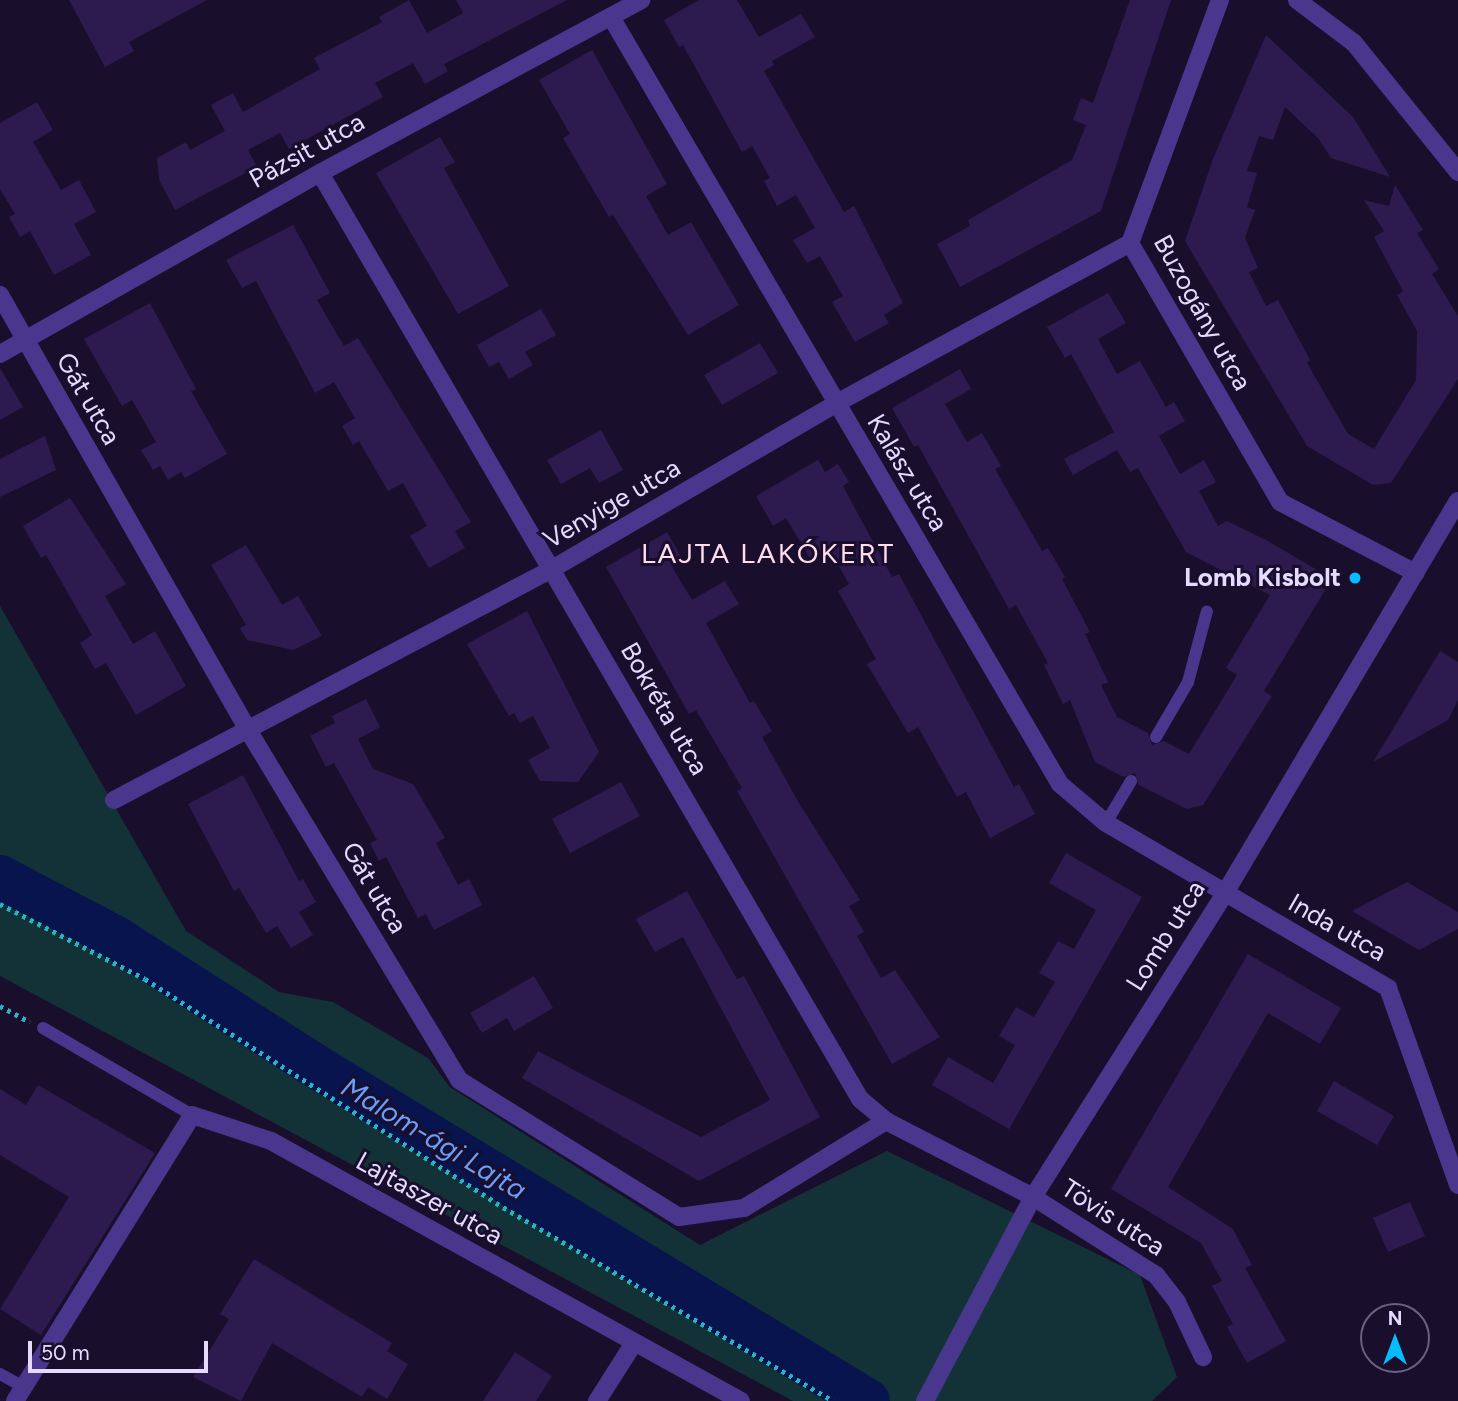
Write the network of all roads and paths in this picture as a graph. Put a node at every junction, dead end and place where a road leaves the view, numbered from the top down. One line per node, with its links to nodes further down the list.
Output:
1 (641, 0): 4 (street, Pázsit utca)
2 (1220, 0): 7 (street, Buzogány utca)
3 (1297, 0): 5 (street)
4 (611, 17): 6 (street, Pázsit utca); 11 (street, Kalász utca)
5 (1458, 172)
6 (320, 173): 9 (street, Pázsit utca); 13 (street, Bokréta utca)
7 (1130, 243): 11 (street, Venyige utca); 14 (street, Buzogány utca)
8 (0, 295): 9 (street, Gát utca)
9 (24, 341): 10 (street, Pázsit utca); 16 (street, Gát utca)
10 (0, 354)
11 (835, 404): 13 (street, Venyige utca); 20 (street, Kalász utca)
12 (1458, 501): 14 (street, Lomb utca)
13 (552, 569): 16 (street, Venyige utca); 26 (street, Bokréta utca)
14 (1416, 573): 21 (street, Lomb utca)
15 (1207, 611): 17 (lane)
16 (248, 730): 19 (street, Venyige utca); 26 (street, Gát utca)
17 (1156, 737)
18 (1131, 781): 20 (lane)
19 (114, 800)
20 (1106, 823): 21 (street, Kalász utca)
21 (1225, 892): 27 (street, Inda utca); 28 (street, Lomb utca)
22 (0, 904): 36 (path)
23 (0, 1006): 24 (path)
24 (43, 1028): 25 (lane)
25 (192, 1115): 29 (street, Lajtaszer utca); 32 (street)
26 (886, 1121): 28 (street, Bokréta utca)
27 (1458, 1185)
28 (1033, 1197): 30 (street, Tövis utca); 33 (street, Lomb utca)
29 (634, 1343): 34 (street); 35 (street, Lajtaszer utca)
30 (1203, 1357)
31 (0, 1374): 32 (lane)
32 (20, 1394)
33 (925, 1400)
34 (597, 1401)
35 (741, 1401)
36 (832, 1401)

